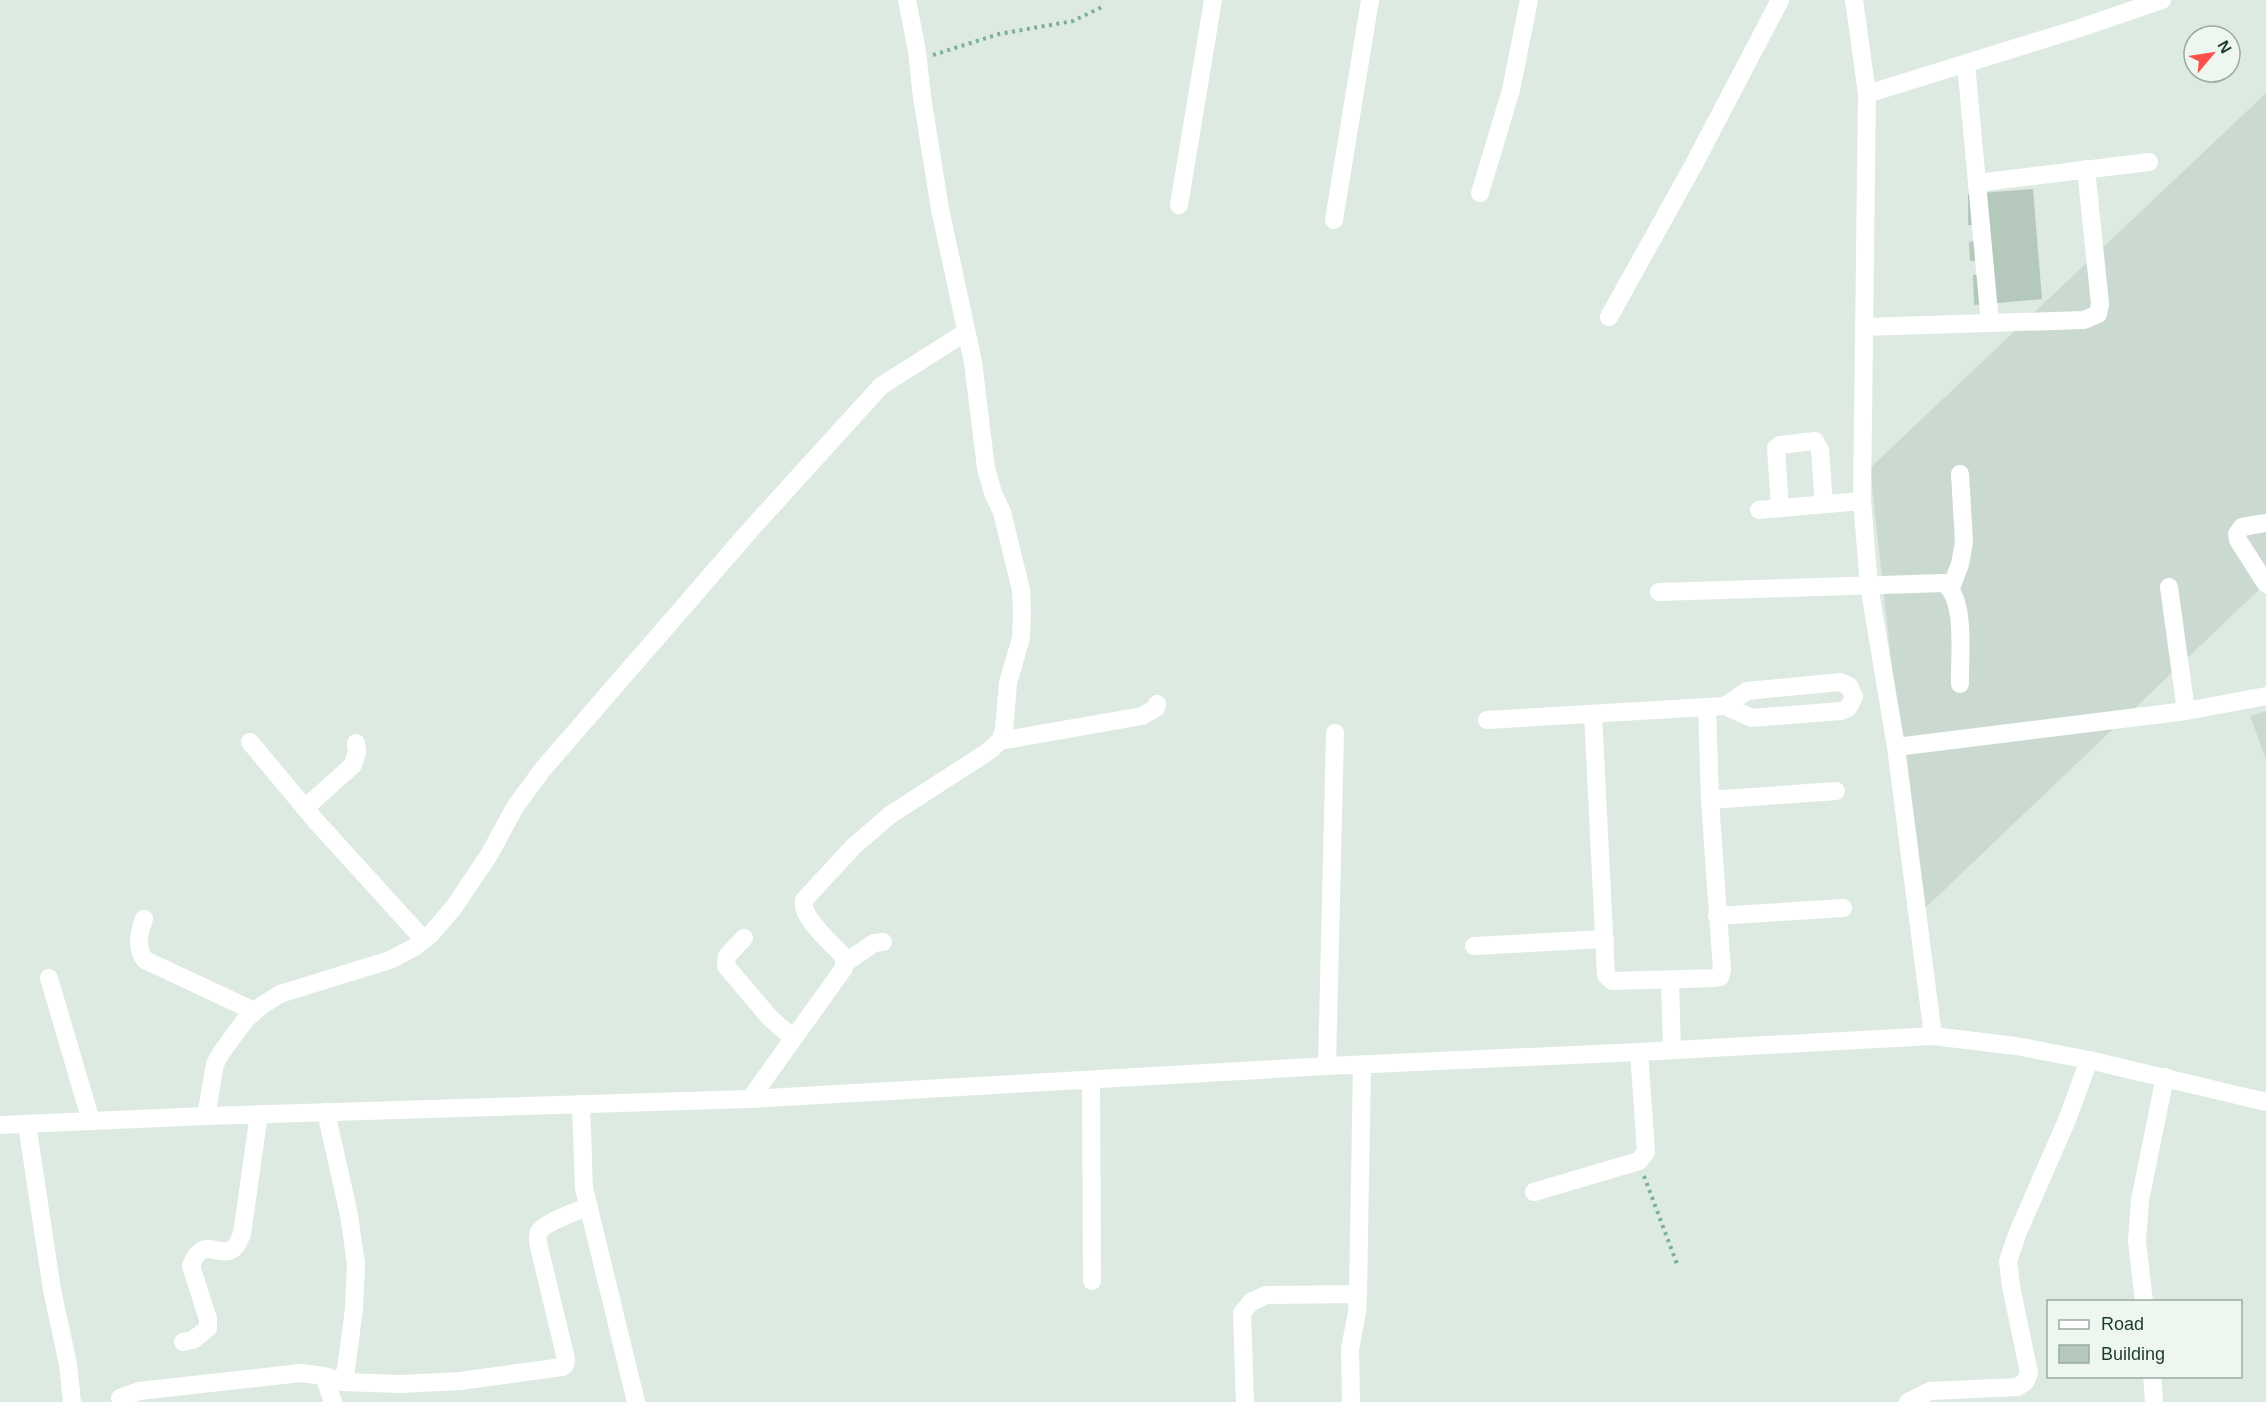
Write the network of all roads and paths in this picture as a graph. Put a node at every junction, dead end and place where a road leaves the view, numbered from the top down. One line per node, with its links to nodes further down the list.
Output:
1 (907, 0): 9 (street)
2 (1213, 0): 16 (street)
3 (1370, 0): 17 (street)
4 (1529, 0): 15 (street)
5 (1780, 0): 18 (street)
6 (1854, 0): 11 (street)
7 (2162, 0): 10 (street)
8 (1104, 6): 9 (path)
9 (918, 60): 21 (street)
10 (1966, 64): 11 (street); 14 (street)
11 (1867, 94): 20 (street)
12 (2149, 162): 13 (street)
13 (2086, 170): 14 (street); 19 (street)
14 (1977, 183): 19 (street)
15 (1480, 193)
16 (1179, 205)
17 (1334, 220)
18 (1610, 317)
19 (1990, 323): 20 (street)
20 (1864, 327): 23 (street)
21 (966, 332): 41 (street); 53 (street)
22 (1960, 474): 31 (street)
23 (1862, 501): 24 (street); 29 (street)
24 (1824, 504): 25 (street); 25 (street)
25 (1780, 508): 26 (street)
26 (1759, 510)
27 (2266, 523): 28 (street)
28 (2266, 584)
29 (1869, 585): 31 (street); 32 (street); 44 (street)
30 (2169, 587): 37 (street)
31 (1951, 588): 33 (street)
32 (1659, 592)
33 (1959, 684)
34 (2266, 696): 37 (street)
35 (1157, 704): 41 (street)
36 (1716, 706): 36 (street); 38 (street); 46 (street)
37 (2186, 711): 44 (street)
38 (1593, 714): 39 (street); 52 (street)
39 (1487, 720)
40 (1335, 733): 66 (street)
41 (1000, 741): 56 (street)
42 (250, 742): 47 (street)
43 (356, 744): 47 (street)
44 (1896, 747): 60 (street)
45 (1836, 791): 46 (street)
46 (1710, 800): 49 (street)
47 (305, 808): 53 (street)
48 (1843, 908): 49 (street)
49 (1717, 916): 58 (street)
50 (144, 919): 59 (street)
51 (744, 938): 61 (street)
52 (1605, 939): 55 (street); 58 (street)
53 (424, 940): 59 (street)
54 (883, 942): 56 (street)
55 (1474, 946)
56 (845, 963): 61 (street)
57 (49, 978): 75 (street)
58 (1670, 980): 62 (street)
59 (254, 1011): 74 (street)
60 (1933, 1036): 62 (street); 64 (street)
61 (793, 1038): 69 (street)
62 (1672, 1050): 63 (street)
63 (1639, 1052): 65 (street); 78 (street)
64 (2090, 1059): 67 (street); 95 (street)
65 (1362, 1065): 66 (street); 83 (street)
66 (1327, 1066): 68 (street)
67 (2165, 1077): 70 (street); 84 (street)
68 (1091, 1080): 69 (street); 82 (street)
69 (750, 1099): 71 (street)
70 (2266, 1102)
71 (581, 1104): 72 (street); 80 (street)
72 (326, 1112): 73 (street); 88 (street)
73 (259, 1114): 74 (street); 85 (street)
74 (206, 1116): 75 (street)
75 (91, 1121): 76 (street)
76 (27, 1124): 77 (street); 90 (street)
77 (0, 1125)
78 (1639, 1161): 79 (street); 81 (path)
79 (1534, 1192)
80 (589, 1206): 88 (street); 92 (street)
81 (1677, 1264)
82 (1092, 1281)
83 (1358, 1294): 93 (street); 94 (street)
84 (2144, 1300)
85 (183, 1342)
86 (324, 1376): 88 (street); 89 (street); 91 (street)
87 (2152, 1378): 96 (street)
88 (342, 1382)
89 (120, 1398)
90 (72, 1402)
91 (333, 1402)
92 (636, 1402)
93 (1245, 1402)
94 (1351, 1402)
95 (1908, 1402)
96 (2154, 1402)

